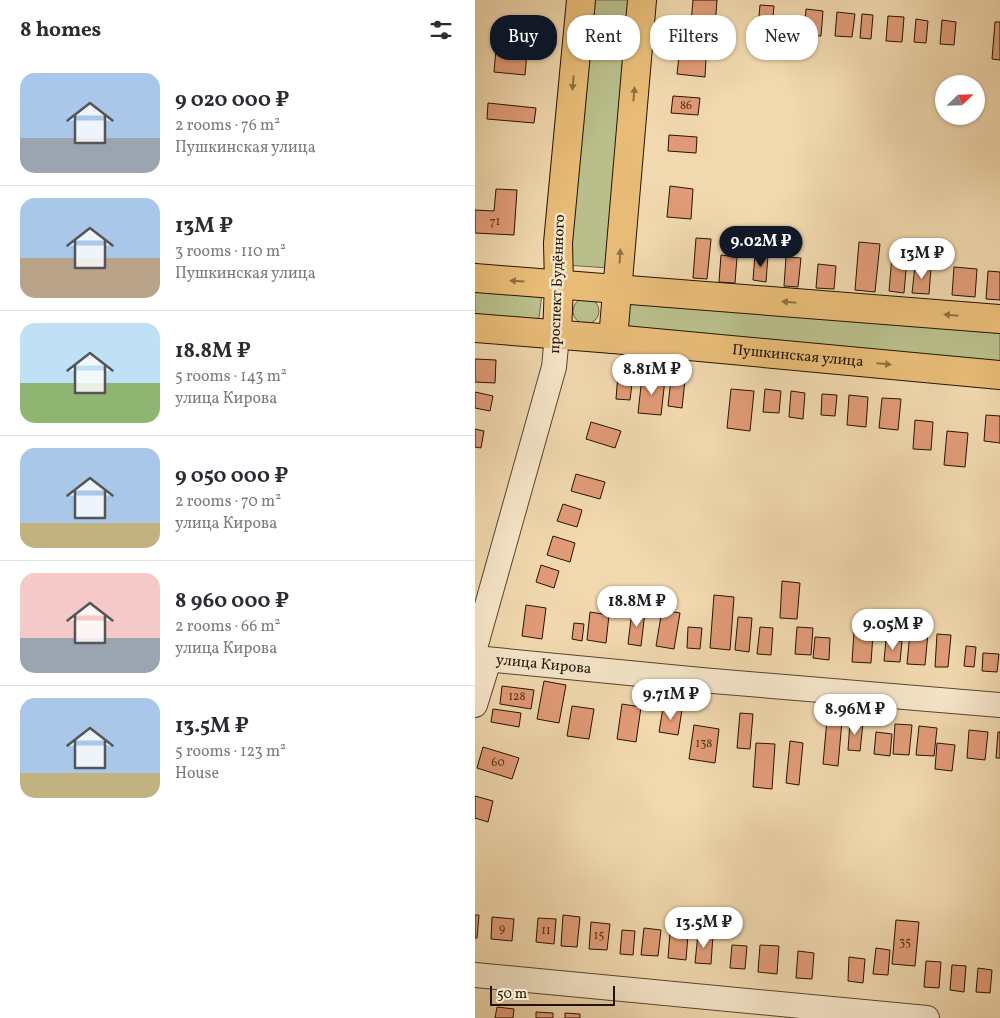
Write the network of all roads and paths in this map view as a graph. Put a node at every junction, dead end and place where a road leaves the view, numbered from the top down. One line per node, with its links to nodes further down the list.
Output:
1 (581, 0): 4 (main road, проспект Будённого, one-way to 4)
2 (642, 0): 5 (main road, one-way to 2)
3 (475, 278): 4 (main road, one-way to 3)
4 (559, 284): 5 (main road); 8 (main road, проспект Будённого)
5 (618, 288): 6 (main road, one-way to 5); 9 (main road)
6 (1000, 319)
7 (475, 328): 8 (main road, Пушкинская улица)
8 (557, 335): 9 (main road, Пушкинская улица); 11 (street, проспект Будённого)
9 (613, 339): 10 (main road, Пушкинская улица, one-way to 10)
10 (1000, 375)
11 (480, 655): 12 (street, проспект Будённого); 13 (street, улица Кирова)
12 (475, 705)
13 (1000, 705)
14 (475, 975): 15 (street)
15 (927, 1018)

